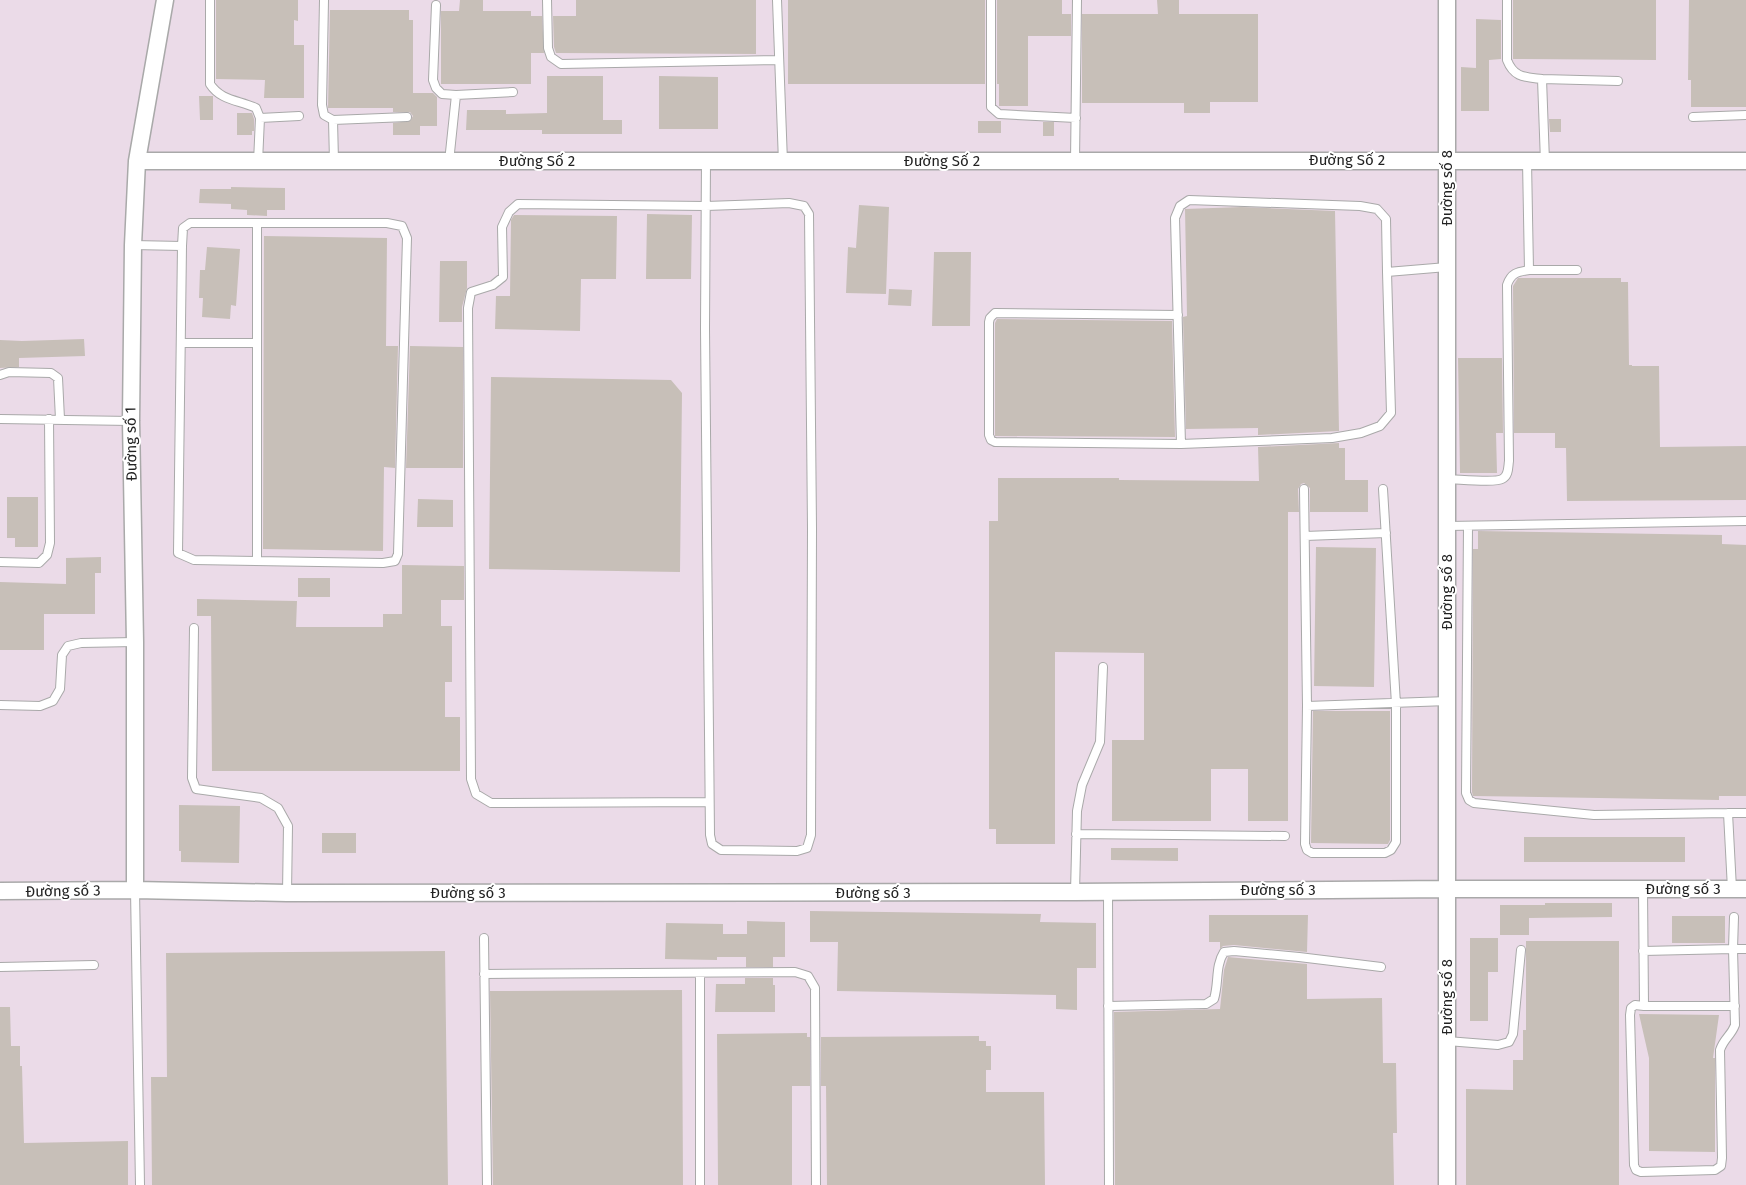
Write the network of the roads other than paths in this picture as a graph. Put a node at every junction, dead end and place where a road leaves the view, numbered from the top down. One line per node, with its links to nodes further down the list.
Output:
1 (165, 0): 26 (street, Đường số 1)
2 (210, 0): 20 (lane)
3 (324, 0): 22 (lane)
4 (548, 0): 11 (lane)
5 (777, 0): 11 (lane)
6 (991, 0): 21 (lane)
7 (1077, 0): 21 (lane)
8 (1447, 0): 24 (street, Đường số 8)
9 (1507, 0): 12 (lane)
10 (436, 5): 15 (lane)
11 (779, 60): 32 (lane)
12 (1542, 79): 13 (lane); 33 (lane)
13 (1618, 81)
14 (513, 92): 15 (lane)
15 (456, 95): 31 (lane)
16 (1746, 115): 19 (lane)
17 (299, 116): 20 (lane)
18 (407, 117): 22 (lane)
19 (1693, 117)
20 (260, 118): 29 (lane)
21 (1076, 118): 27 (lane)
22 (333, 120): 30 (lane)
23 (706, 160): 31 (street, Đường Số 2); 32 (street, Đường Số 2); 34 (lane)
24 (1447, 160): 25 (street, Đường Số 2); 27 (street, Đường Số 2); 38 (street, Đường số 8)
25 (1527, 160): 33 (street, Đường Số 2); 39 (lane)
26 (137, 161): 29 (street, Đường Số 2); 36 (street, Đường số 1)
27 (1075, 161): 32 (street, Đường Số 2)
28 (1746, 161): 33 (street, Đường Số 2)
29 (258, 162): 30 (street, Đường Số 2)
30 (334, 162): 31 (street, Đường Số 2)
31 (449, 162)
32 (783, 162)
33 (1545, 162)
34 (706, 206): 68 (lane); 68 (lane); 68 (lane)
35 (257, 224): 37 (lane); 44 (lane); 59 (lane)
36 (132, 245): 37 (lane); 49 (street, Đường số 1)
37 (182, 246): 43 (lane)
38 (1447, 267): 41 (lane); 51 (street, Đường số 8)
39 (1529, 270): 40 (lane); 51 (lane)
40 (1577, 270)
41 (1387, 272): 42 (lane); 50 (lane)
42 (1178, 315): 50 (lane); 50 (lane)
43 (181, 343): 44 (lane); 59 (lane)
44 (257, 343): 59 (lane)
45 (0, 375): 48 (lane)
46 (0, 419): 47 (lane)
47 (49, 419): 48 (lane); 60 (lane)
48 (60, 419): 49 (lane)
49 (131, 421): 62 (street, Đường số 1)
50 (1181, 444)
51 (1446, 479): 55 (street, Đường số 8)
52 (1304, 489): 58 (lane)
53 (1383, 489): 57 (lane)
54 (1746, 521): 56 (lane)
55 (1447, 526): 56 (lane); 64 (street, Đường số 8)
56 (1468, 526): 69 (lane)
57 (1386, 533): 58 (lane); 65 (lane)
58 (1305, 536): 67 (lane)
59 (256, 561)
60 (0, 562)
61 (194, 628): 80 (lane)
62 (135, 642): 66 (lane); 76 (street, Đường số 1)
63 (1103, 667): 71 (lane)
64 (1448, 701): 65 (lane); 73 (street, Đường số 8)
65 (1396, 704): 67 (lane); 67 (lane)
66 (0, 705)
67 (1307, 706)
68 (709, 802)
69 (1728, 813): 70 (lane); 75 (lane)
70 (1746, 813)
71 (1076, 834): 72 (lane); 79 (lane)
72 (1285, 836)
73 (1448, 889): 74 (street, Đường số 3); 78 (street, Đường số 3); 95 (street, Đường số 8)
74 (1644, 889): 75 (street, Đường số 3); 86 (lane)
75 (1739, 889)
76 (135, 890): 77 (street, Đường số 3); 80 (street, Đường số 3); 96 (lane)
77 (0, 891)
78 (1108, 891): 79 (street, Đường số 3); 92 (lane)
79 (1075, 892): 80 (street, Đường số 3)
80 (287, 893)
81 (1734, 917): 85 (lane)
82 (484, 938): 91 (lane)
83 (1746, 949): 85 (lane)
84 (1521, 950): 95 (lane)
85 (1733, 950): 86 (lane); 94 (lane)
86 (1643, 951): 93 (lane)
87 (94, 965): 88 (lane)
88 (0, 967)
89 (1381, 967): 92 (lane)
90 (700, 973): 91 (lane); 98 (lane); 99 (lane)
91 (484, 974): 97 (lane)
92 (1108, 1006): 100 (lane)
93 (1644, 1006): 94 (lane); 94 (lane)
94 (1735, 1006)
95 (1447, 1041): 101 (street, Đường số 8)
96 (140, 1185)
97 (487, 1185)
98 (700, 1185)
99 (816, 1185)
100 (1109, 1185)
101 (1447, 1185)

